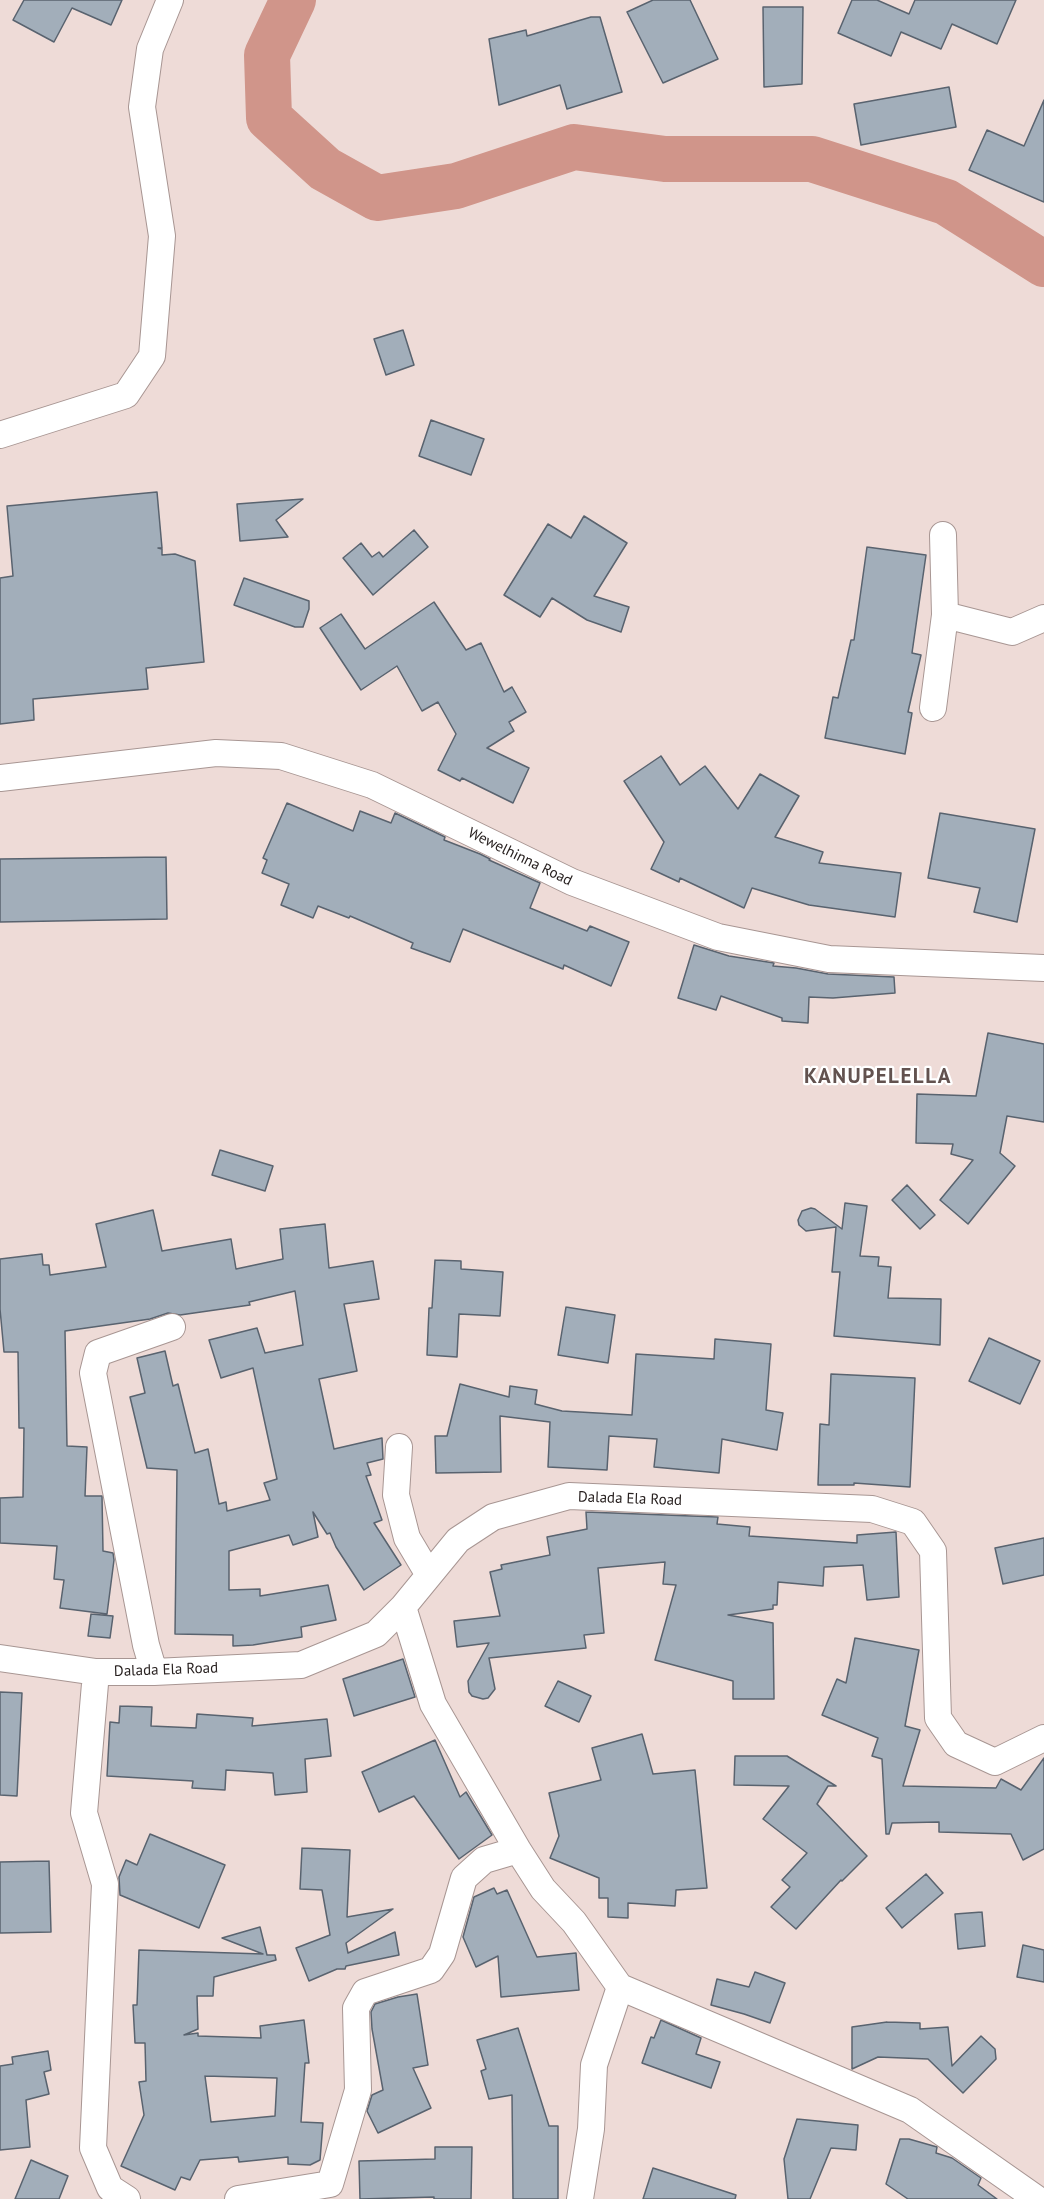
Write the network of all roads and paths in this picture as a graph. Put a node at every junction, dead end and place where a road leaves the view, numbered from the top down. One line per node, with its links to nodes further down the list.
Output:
1 (170, 0): 2 (street)
2 (0, 435)
3 (943, 536): 4 (street)
4 (945, 615): 5 (street); 6 (street)
5 (1044, 618)
6 (933, 708)
7 (0, 778): 8 (street, Wewelhinna Road)
8 (1044, 968)
9 (172, 1328): 15 (street)
10 (399, 1447): 11 (street)
11 (429, 1575): 12 (street, Dalada Ela Road); 16 (street, Dalada Ela Road)
12 (403, 1607): 15 (street, Dalada Ela Road); 17 (street)
13 (0, 1658): 14 (street, Dalada Ela Road)
14 (96, 1672): 15 (street, Dalada Ela Road); 19 (street)
15 (154, 1672)
16 (1044, 1738)
17 (518, 1850): 18 (street); 20 (street)
18 (620, 1987): 21 (street); 22 (street)
19 (128, 2199)
20 (237, 2199)
21 (580, 2199)
22 (1037, 2199)

